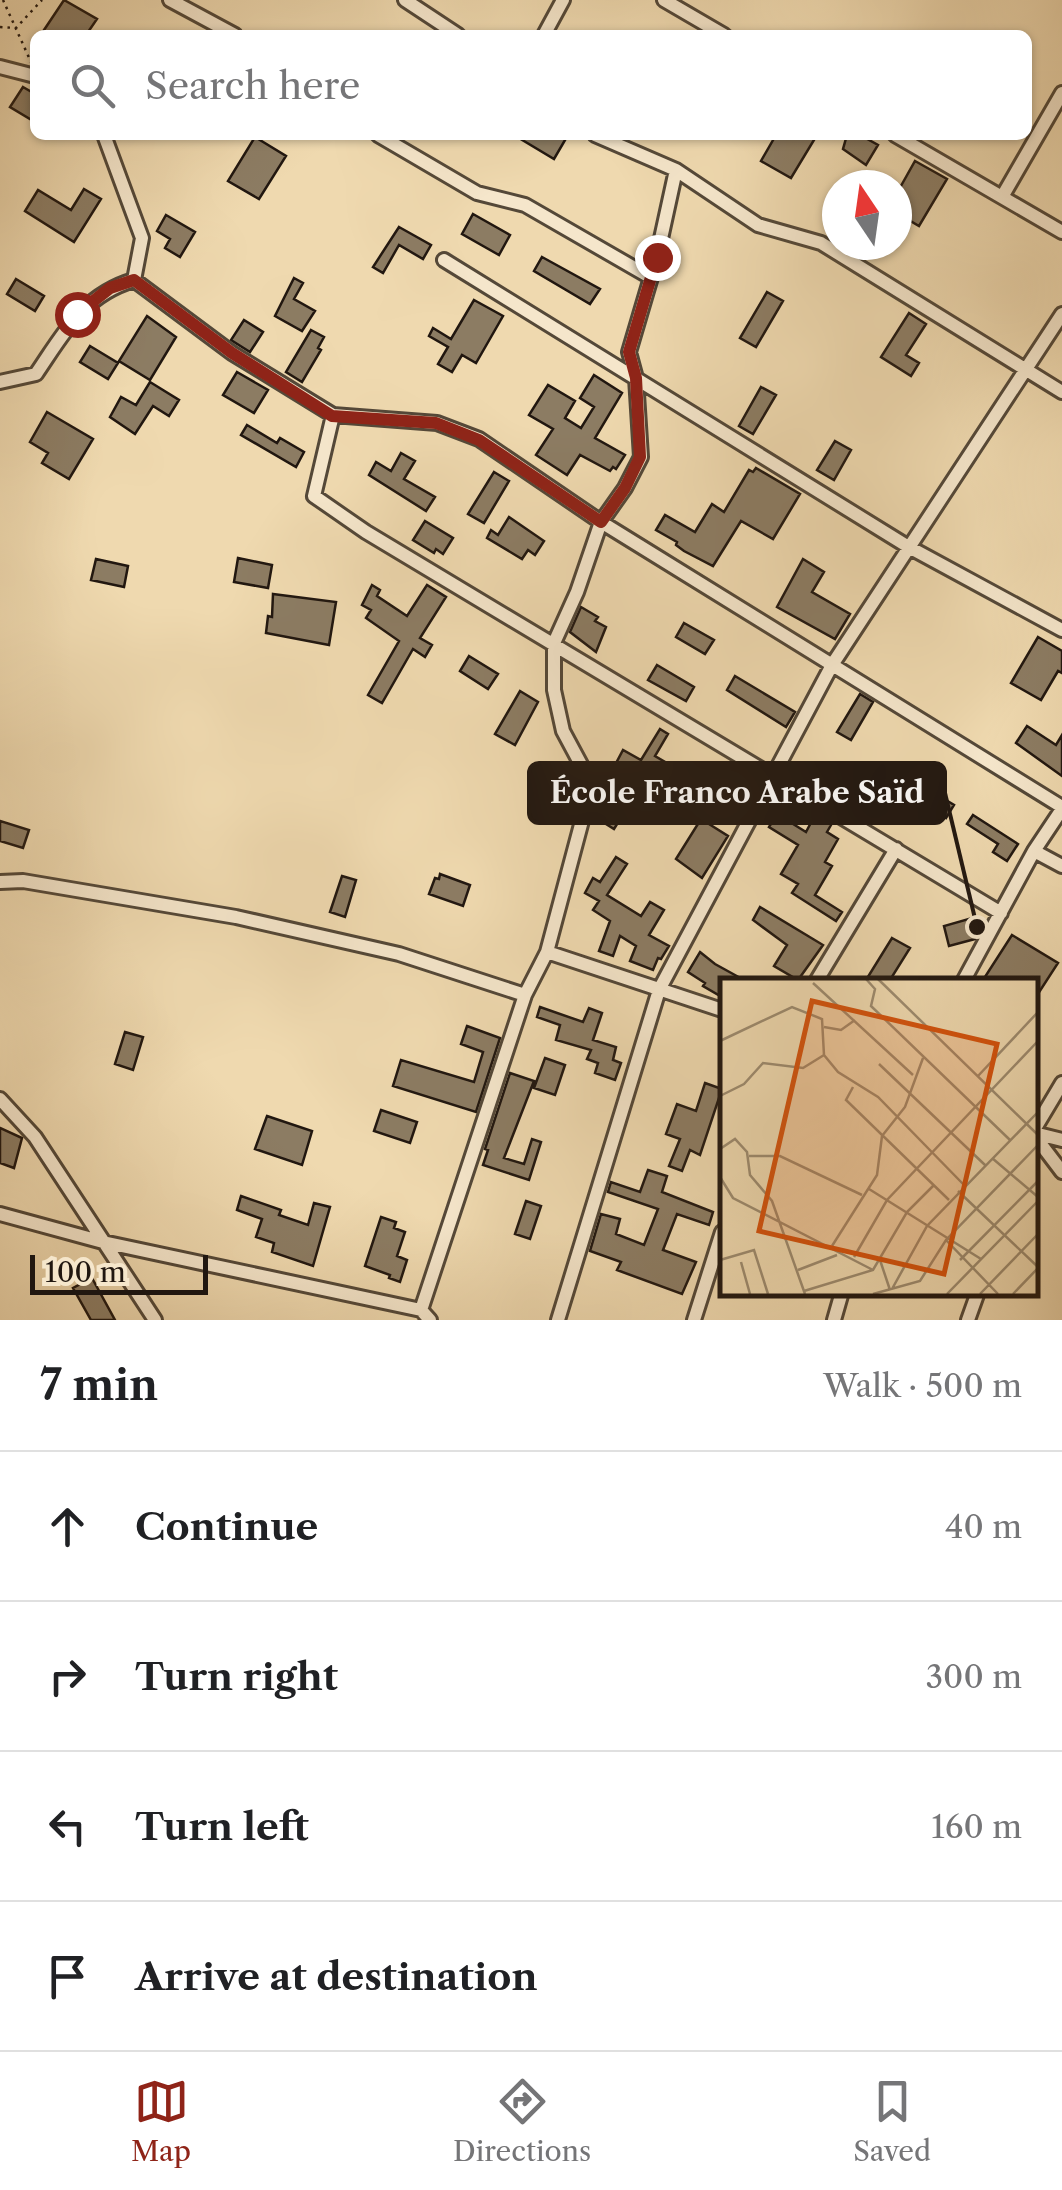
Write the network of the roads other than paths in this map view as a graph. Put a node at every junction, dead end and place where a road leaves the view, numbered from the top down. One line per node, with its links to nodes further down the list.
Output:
1 (170, 0): 5 (street)
2 (405, 0): 6 (street)
3 (563, 0): 7 (street)
4 (664, 0): 8 (street)
5 (226, 30)
6 (450, 30)
7 (547, 30)
8 (715, 30)
9 (0, 67): 10 (street)
10 (30, 73)
11 (1062, 93): 17 (street)
12 (106, 140): 21 (street)
13 (387, 140): 20 (street)
14 (607, 140): 16 (street)
15 (904, 140): 17 (street)
16 (676, 170): 20 (street); 23 (street)
17 (1002, 197): 18 (street)
18 (1062, 232)
19 (444, 260): 24 (street)
20 (650, 277): 24 (street)
21 (134, 280): 25 (street); 27 (street)
22 (1062, 314): 23 (street)
23 (1025, 371): 26 (street); 29 (street)
24 (636, 378): 28 (street); 29 (street)
25 (0, 382)
26 (1062, 392)
27 (332, 416): 28 (street); 31 (street)
28 (601, 522): 31 (street); 32 (street)
29 (907, 546): 30 (street); 32 (street)
30 (1062, 630)
31 (554, 643): 33 (street); 40 (street)
32 (832, 664): 33 (street); 34 (street)
33 (771, 774): 35 (street); 43 (street)
34 (1062, 808): 36 (street)
35 (896, 850): 39 (street); 41 (street)
36 (1034, 852): 37 (street); 39 (street)
37 (1062, 866)
38 (0, 882): 44 (street)
39 (1001, 912): 42 (street)
40 (547, 952): 43 (street); 44 (street)
41 (818, 978)
42 (965, 978)
43 (659, 990): 45 (street); 60 (street)
44 (526, 995): 58 (street)
45 (720, 1009)
46 (1062, 1083): 48 (street)
47 (0, 1099): 55 (street)
48 (1037, 1127)
49 (1037, 1133): 51 (street)
50 (1037, 1136): 52 (street)
51 (1062, 1140)
52 (1062, 1172)
53 (0, 1214): 55 (street)
54 (720, 1238): 61 (street)
55 (103, 1242): 58 (street); 59 (street)
56 (841, 1295): 62 (street)
57 (977, 1295): 63 (street)
58 (426, 1315)
59 (155, 1320)
60 (558, 1320)
61 (694, 1320)
62 (834, 1320)
63 (968, 1320)

